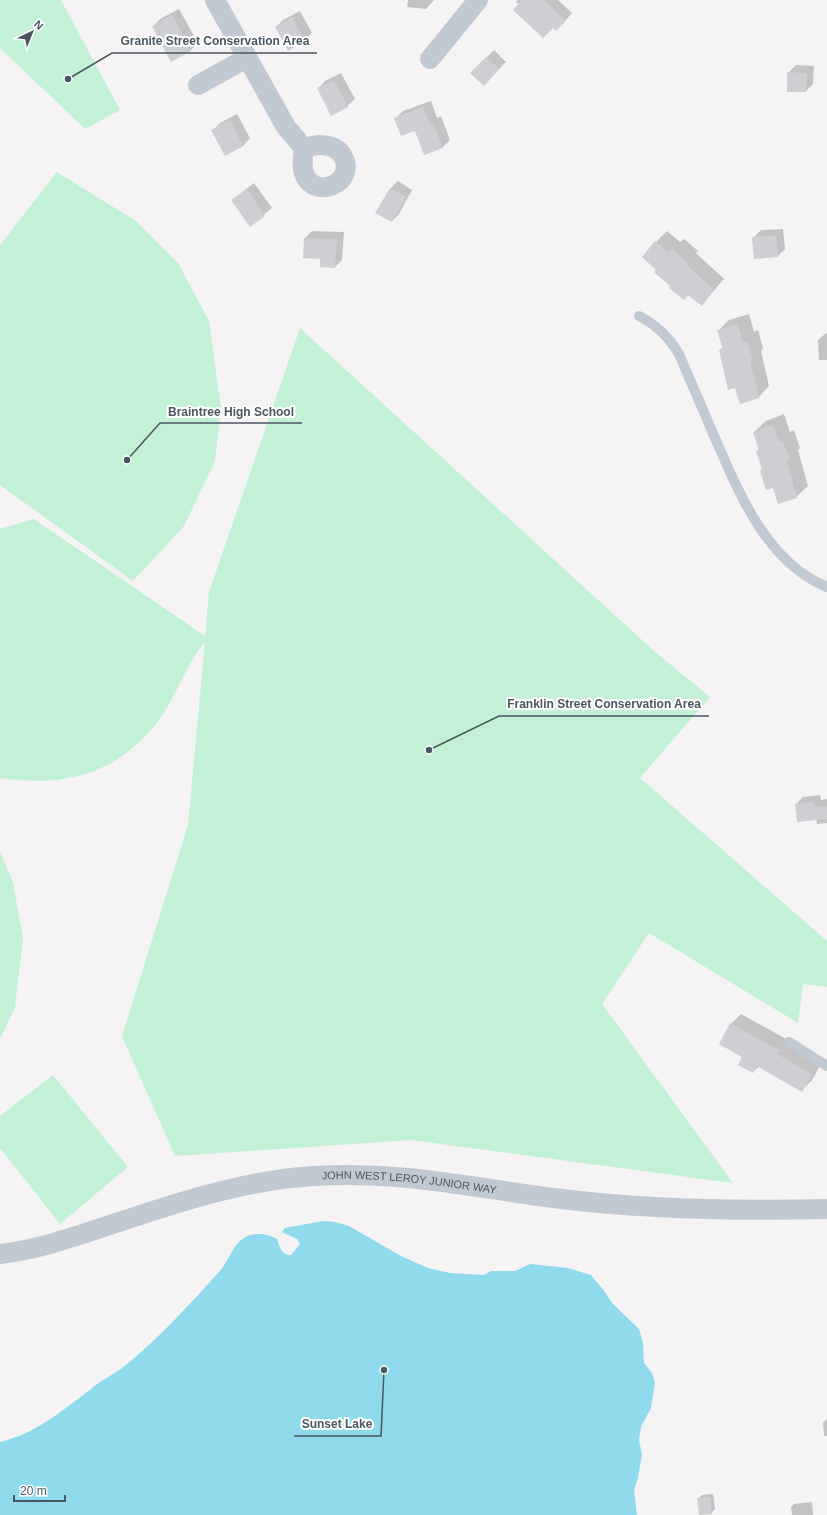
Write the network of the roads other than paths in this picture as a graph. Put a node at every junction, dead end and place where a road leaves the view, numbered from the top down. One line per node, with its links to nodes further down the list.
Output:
1 (215, 0): 3 (street)
2 (478, 0): 4 (street)
3 (247, 58): 5 (street); 6 (street)
4 (430, 59)
5 (198, 86)
6 (304, 148)
7 (639, 316): 8 (lane)
8 (827, 587)
9 (789, 1042): 10 (lane)
10 (827, 1066)
11 (827, 1209): 12 (street, JOHN WEST LEROY JUNIOR WAY)
12 (0, 1254)

